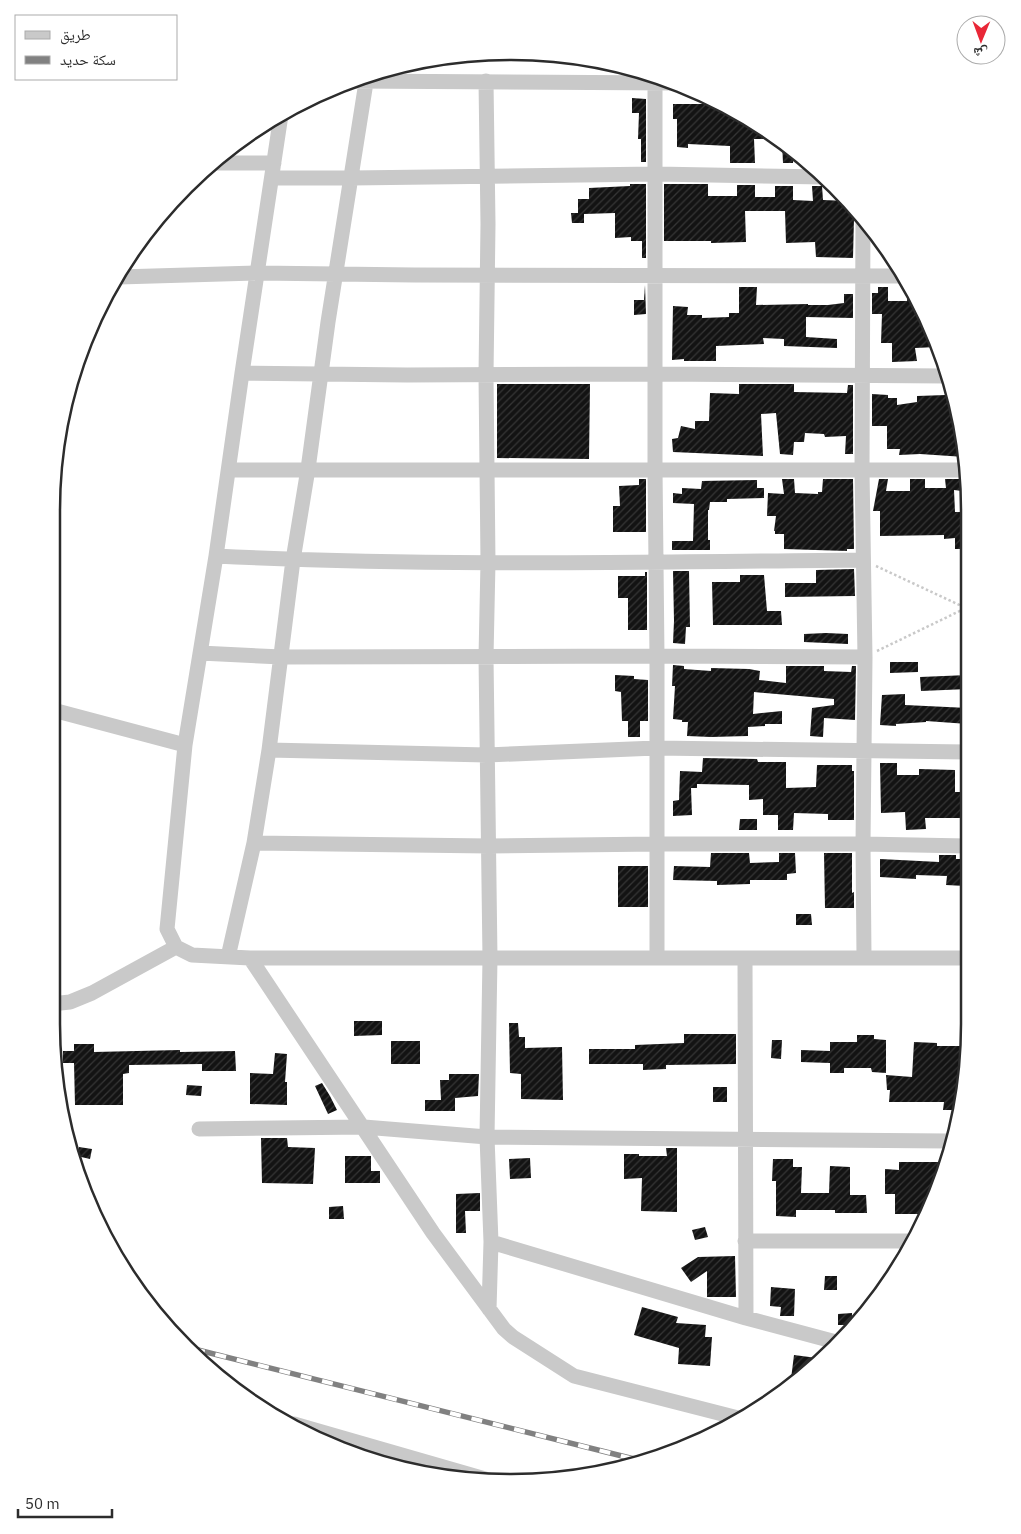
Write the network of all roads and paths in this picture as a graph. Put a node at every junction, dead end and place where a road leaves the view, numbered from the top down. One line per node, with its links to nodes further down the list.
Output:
1 (640, 79): 3 (street)
2 (378, 80): 3 (street)
3 (486, 81): 10 (street)
4 (655, 84): 9 (street)
5 (361, 86): 12 (street)
6 (280, 123): 8 (street)
7 (223, 164): 8 (street)
8 (273, 170): 12 (street); 14 (street)
9 (656, 174): 10 (street); 11 (street); 17 (street)
10 (488, 177): 12 (street); 16 (street)
11 (813, 177)
12 (351, 178): 15 (street)
13 (863, 230): 18 (street)
14 (258, 273): 15 (street); 20 (street); 21 (street)
15 (336, 274): 16 (street); 22 (street)
16 (487, 275): 17 (street); 24 (street)
17 (655, 275): 18 (street); 23 (street)
18 (863, 276): 19 (street); 25 (street)
19 (895, 276)
20 (125, 277)
21 (242, 372): 22 (street); 30 (street)
22 (320, 374): 24 (street); 27 (street)
23 (656, 374): 24 (street); 25 (street); 29 (street)
24 (486, 375): 28 (street)
25 (862, 376): 26 (street); 31 (street)
26 (940, 376)
27 (308, 469): 28 (street); 30 (street); 34 (street)
28 (486, 469): 29 (street); 36 (street)
29 (655, 469): 31 (street); 37 (street)
30 (229, 470): 33 (street)
31 (862, 470): 32 (street); 35 (street)
32 (959, 470)
33 (216, 556): 34 (street); 40 (street)
34 (293, 560): 36 (street); 43 (street)
35 (863, 560): 37 (street); 38 (path); 44 (street)
36 (488, 562): 37 (street); 41 (street)
37 (655, 562): 42 (street)
38 (961, 605)
39 (961, 611): 44 (path)
40 (200, 653): 43 (street); 46 (street)
41 (486, 656): 42 (street); 43 (street); 51 (street)
42 (657, 656): 44 (street); 47 (street)
43 (282, 657): 48 (street)
44 (865, 657): 49 (street)
45 (60, 712): 46 (street)
46 (185, 745): 57 (street)
47 (656, 748): 49 (street); 51 (street); 53 (street)
48 (270, 750): 51 (street); 52 (street)
49 (864, 751): 50 (street); 54 (street)
50 (961, 752)
51 (487, 755): 55 (street)
52 (254, 843): 55 (street); 58 (street)
53 (658, 844): 54 (street); 55 (street); 61 (street)
54 (863, 844): 56 (street); 63 (street)
55 (489, 846): 60 (street)
56 (961, 846)
57 (176, 947): 58 (street); 65 (street)
58 (228, 956): 59 (street)
59 (250, 958): 60 (street); 66 (street)
60 (490, 958): 61 (street); 68 (street)
61 (657, 958): 62 (street)
62 (745, 958): 63 (street); 69 (street)
63 (864, 958): 64 (street)
64 (961, 958)
65 (60, 1003)
66 (364, 1127): 67 (street); 68 (street); 74 (street)
67 (199, 1129)
68 (487, 1136): 69 (street); 73 (street)
69 (746, 1140): 70 (street); 71 (street)
70 (945, 1142)
71 (746, 1241): 72 (street); 75 (street)
72 (905, 1241)
73 (492, 1242): 74 (street); 75 (street)
74 (489, 1309): 77 (street)
75 (746, 1318): 76 (street)
76 (830, 1341)
77 (730, 1417)
78 (317, 1431): 79 (street)
79 (455, 1470)

